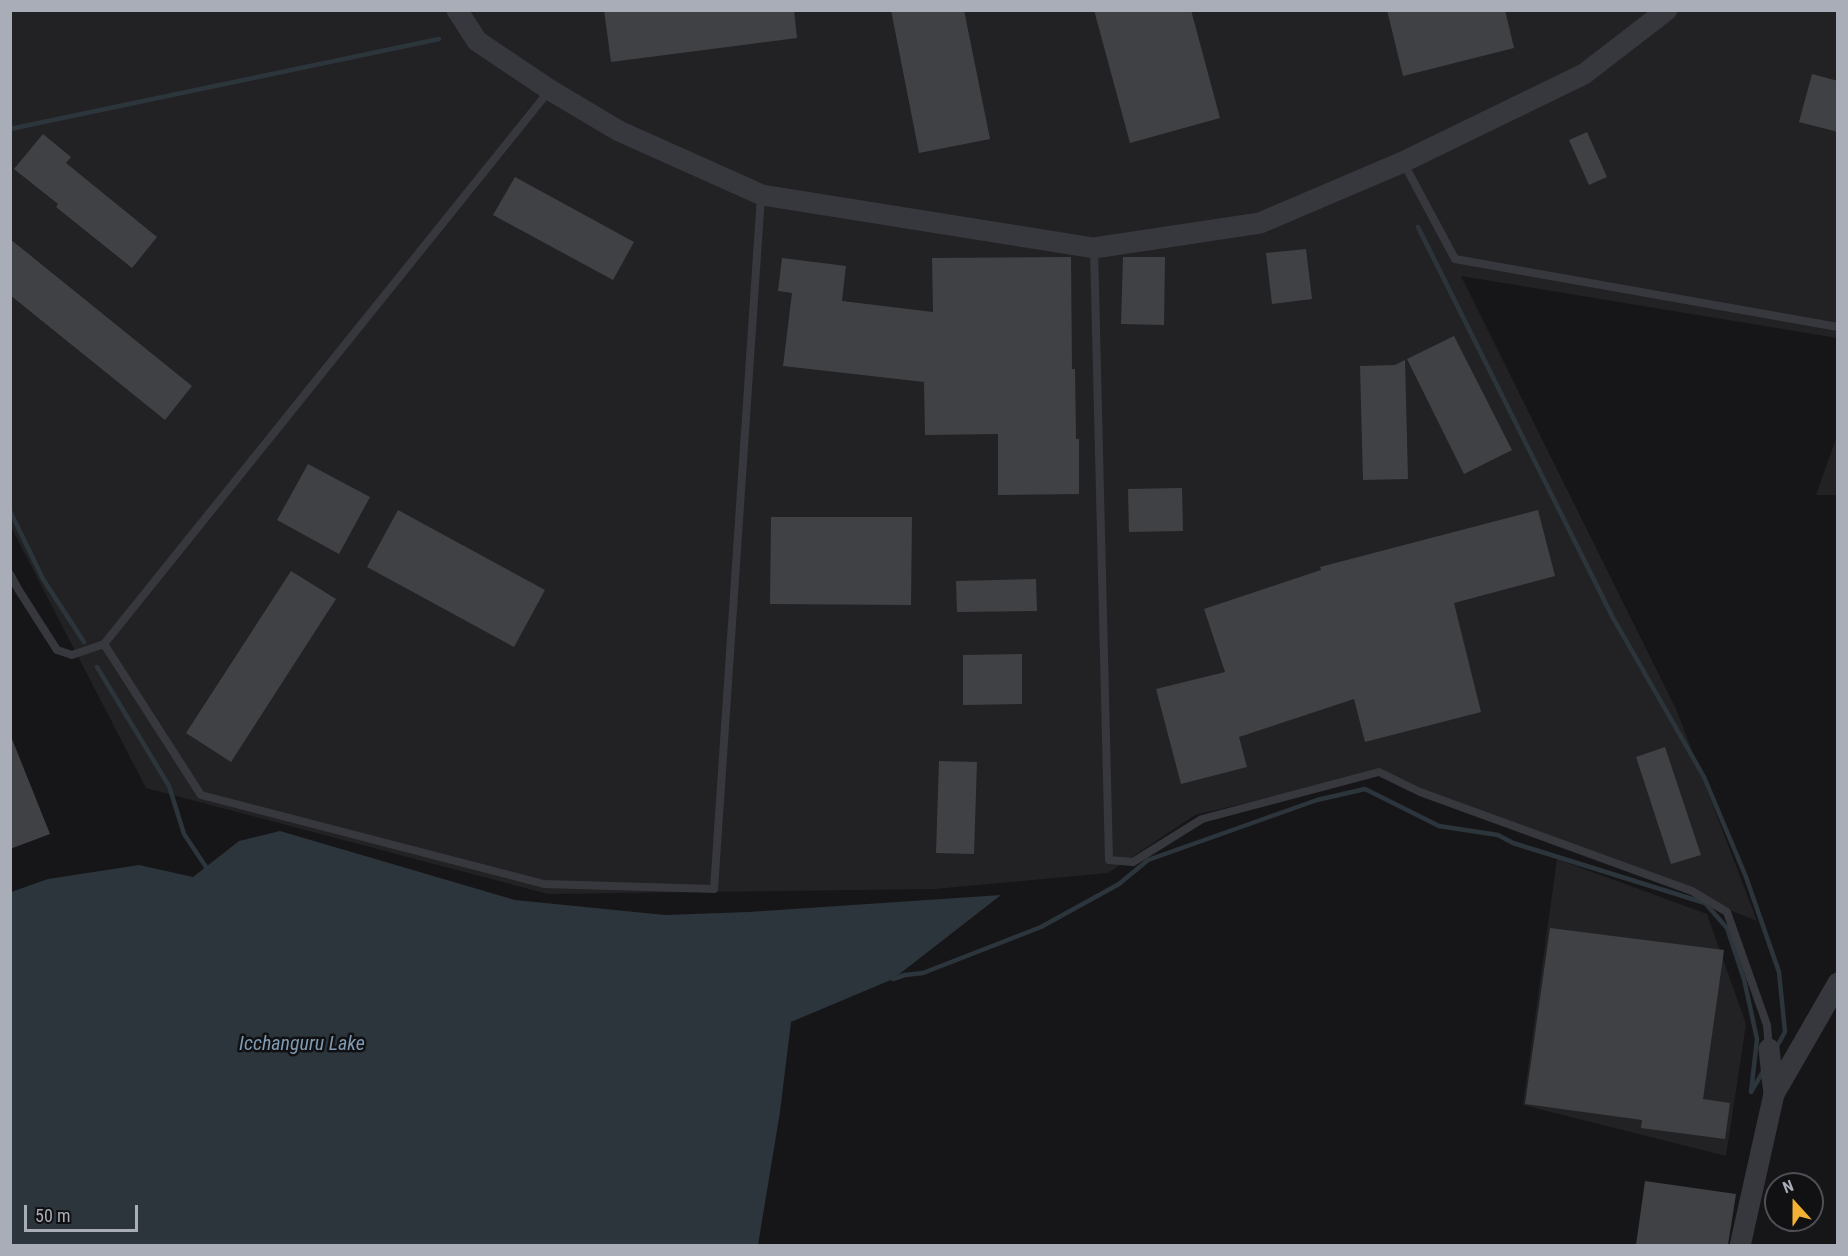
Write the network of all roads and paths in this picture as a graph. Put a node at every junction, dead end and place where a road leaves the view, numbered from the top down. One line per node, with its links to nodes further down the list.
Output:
1 (457, 10): 3 (street)
2 (1667, 10): 4 (street)
3 (550, 90): 5 (street); 9 (lane)
4 (1403, 162): 6 (street); 7 (lane)
5 (762, 195): 6 (street); 9 (lane)
6 (1094, 248): 11 (lane)
7 (1838, 327)
8 (10, 574): 9 (lane)
9 (104, 644)
10 (1838, 983): 12 (street)
11 (1770, 1058): 12 (street)
12 (1774, 1094): 13 (street)
13 (1740, 1245)

